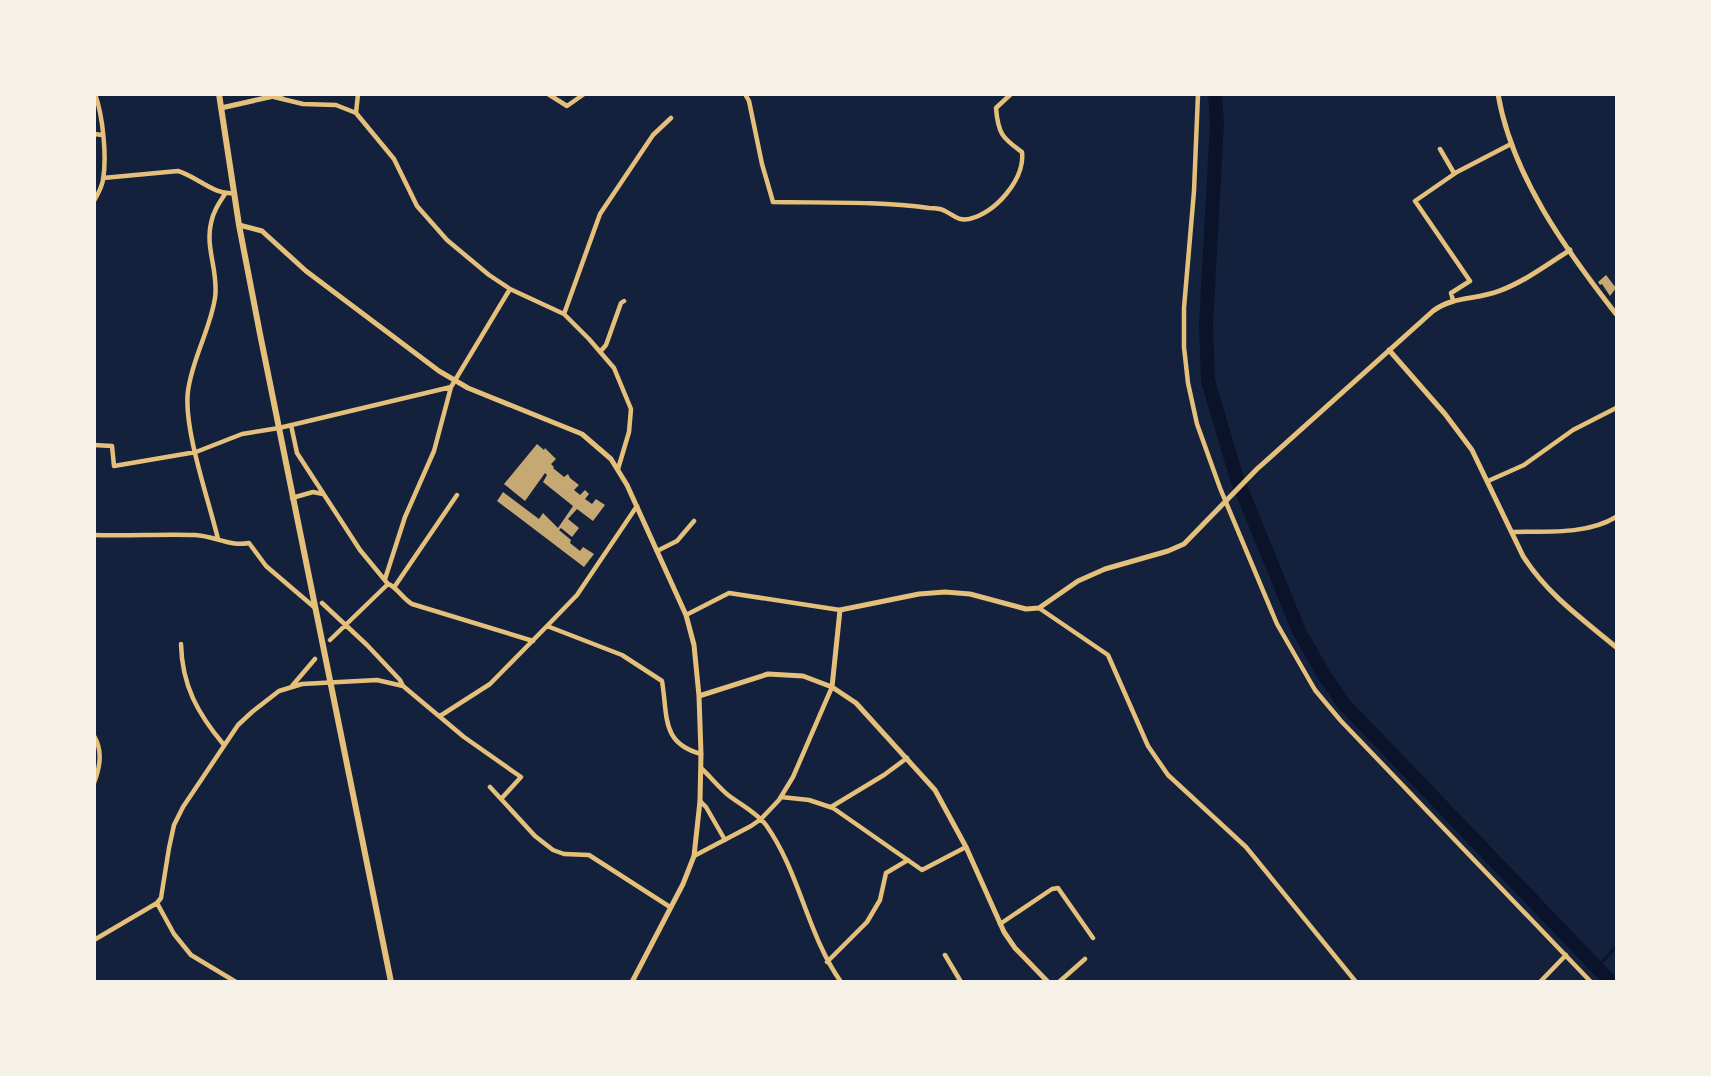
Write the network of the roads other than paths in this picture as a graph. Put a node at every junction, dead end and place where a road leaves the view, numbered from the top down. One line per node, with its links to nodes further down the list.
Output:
1 (95, 94): 16 (street)
2 (219, 94): 12 (main road)
3 (283, 94): 11 (street)
4 (358, 94): 13 (street)
5 (548, 94): 6 (street)
6 (583, 94)
7 (745, 94): 8 (street)
8 (1011, 94)
9 (1198, 94): 44 (street)
10 (1498, 94): 17 (street)
11 (274, 97): 12 (street); 13 (street)
12 (221, 108): 21 (main road)
13 (356, 113): 26 (street)
14 (671, 118): 29 (street)
15 (94, 134): 16 (street)
16 (102, 135): 20 (street)
17 (1511, 144): 19 (street); 25 (street)
18 (1440, 149): 19 (street)
19 (1454, 173): 27 (street)
20 (103, 178): 22 (street); 23 (street)
21 (234, 192): 22 (street); 24 (main road)
22 (225, 194): 38 (street)
23 (94, 201)
24 (239, 225): 33 (street); 36 (main road)
25 (1570, 250): 27 (street); 30 (street)
26 (510, 289): 29 (street); 33 (street)
27 (1453, 300): 31 (street)
28 (624, 301): 32 (street)
29 (564, 314): 32 (street)
30 (1616, 314)
31 (1389, 350): 40 (street); 44 (street)
32 (600, 352): 39 (street)
33 (453, 384): 35 (street); 39 (street); 52 (street)
34 (1616, 408): 40 (street)
35 (291, 425): 36 (street); 41 (street)
36 (279, 428): 38 (street); 43 (main road)
37 (94, 444): 38 (street)
38 (196, 452): 50 (street)
39 (618, 469): 45 (street)
40 (1488, 481): 48 (street)
41 (324, 495): 43 (street); 52 (street)
42 (457, 495): 53 (street)
43 (292, 498): 55 (main road)
44 (1227, 502): 56 (street); 94 (street)
45 (637, 506): 51 (street); 60 (street)
46 (1616, 517): 48 (street)
47 (694, 521): 51 (street)
48 (1512, 532): 64 (street)
49 (94, 536): 50 (street)
50 (219, 539): 55 (street)
51 (657, 551): 58 (street)
52 (386, 582): 53 (street); 59 (street)
53 (395, 586): 62 (street)
54 (322, 603): 59 (street)
55 (314, 607): 66 (main road)
56 (1039, 608): 57 (street); 104 (street)
57 (839, 610): 58 (street); 69 (street)
58 (686, 615): 70 (street)
59 (344, 624): 61 (street); 68 (street)
60 (548, 626): 62 (street); 74 (street)
61 (330, 640)
62 (533, 641): 71 (street)
63 (181, 645): 73 (street)
64 (1616, 647)
65 (315, 659): 67 (street)
66 (330, 682): 67 (street); 68 (street); 99 (main road)
67 (291, 686): 73 (street)
68 (403, 687): 71 (street)
69 (832, 687): 70 (street); 75 (street); 79 (street)
70 (699, 696): 74 (street)
71 (440, 716): 80 (street)
72 (94, 736): 77 (street)
73 (224, 745): 88 (street)
74 (701, 754): 76 (street)
75 (907, 758): 82 (street); 85 (street)
76 (701, 768): 81 (street); 83 (street)
77 (94, 783)
78 (490, 787): 80 (street)
79 (781, 797): 82 (street); 83 (street)
80 (501, 799): 89 (street)
81 (700, 801): 84 (street); 86 (street)
82 (831, 807): 87 (street)
83 (761, 819): 84 (street); 96 (street)
84 (725, 840): 86 (street)
85 (966, 847): 87 (street); 90 (street)
86 (694, 856): 89 (street)
87 (908, 860): 96 (street)
88 (157, 903): 92 (street); 98 (street)
89 (670, 907): 100 (street)
90 (999, 925): 91 (street); 97 (street)
91 (1093, 938)
92 (94, 940)
93 (945, 955): 102 (street)
94 (1566, 955): 105 (street); 106 (street)
95 (1085, 959): 103 (street)
96 (827, 962): 101 (street)
97 (1044, 981)
98 (236, 982)
99 (391, 982)
100 (632, 982)
101 (841, 982)
102 (961, 982)
103 (1059, 982)
104 (1356, 982)
105 (1540, 982)
106 (1591, 982)

